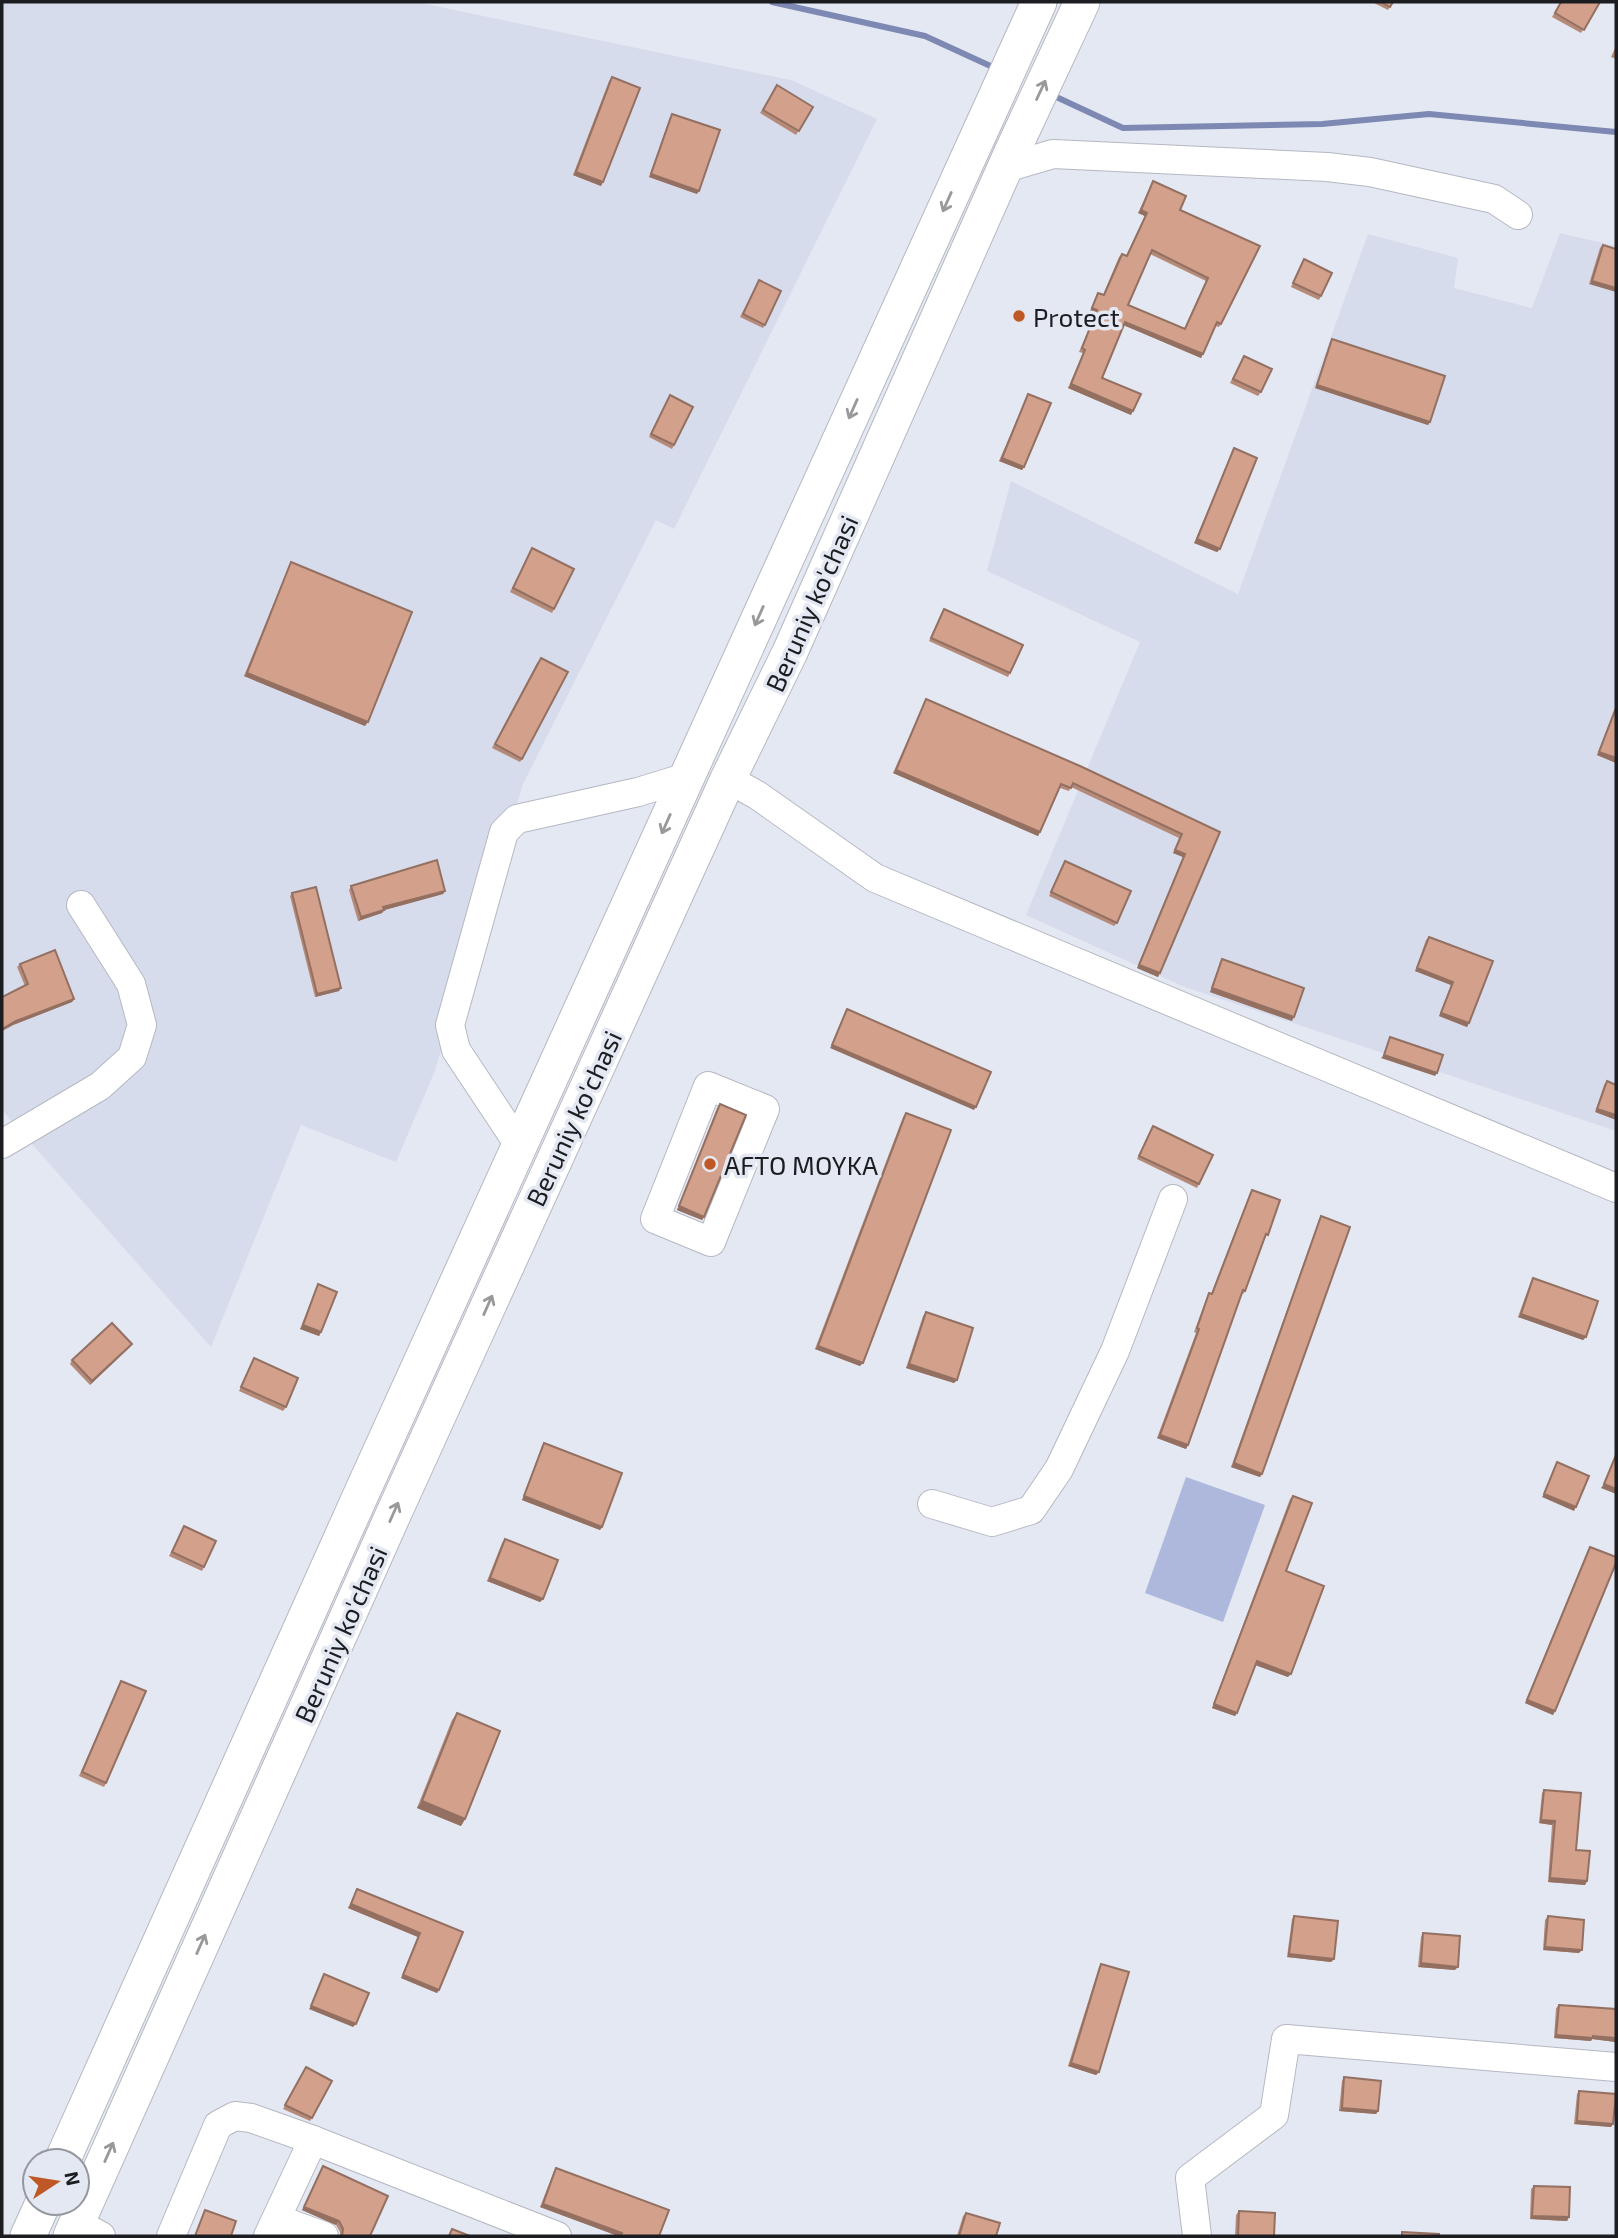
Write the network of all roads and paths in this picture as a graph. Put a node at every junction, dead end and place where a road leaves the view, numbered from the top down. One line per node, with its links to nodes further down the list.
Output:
1 (1039, 2): 5 (main road, Beruniy ko'chasi, one-way to 5)
2 (1082, 2): 3 (main road, Beruniy ko'chasi, one-way to 2)
3 (1009, 160): 4 (street); 6 (main road, Beruniy ko'chasi)
4 (1518, 215)
5 (881, 349): 6 (main road); 7 (main road, Beruniy ko'chasi, one-way to 7)
6 (918, 366): 8 (main road, Beruniy ko'chasi)
7 (687, 777): 12 (main road, Beruniy ko'chasi, one-way to 12); 12 (street)
8 (729, 779): 13 (street); 16 (main road, Beruniy ko'chasi)
9 (81, 905): 11 (street)
10 (765, 1109): 10 (street)
11 (2, 1144)
12 (520, 1145): 15 (main road, Beruniy ko'chasi)
13 (1616, 1188)
14 (1173, 1199): 17 (street)
15 (490, 1211): 16 (main road); 20 (main road, Beruniy ko'chasi)
16 (524, 1226): 23 (main road, Beruniy ko'chasi, one-way to 16)
17 (932, 1504)
18 (1616, 2067): 28 (street)
19 (313, 2140): 22 (street); 25 (street); 27 (street)
20 (68, 2147)
21 (37, 2217): 24 (main road)
22 (272, 2227): 26 (street)
23 (83, 2232)
24 (29, 2236)
25 (171, 2236)
26 (324, 2236)
27 (557, 2236)
28 (1197, 2236)

